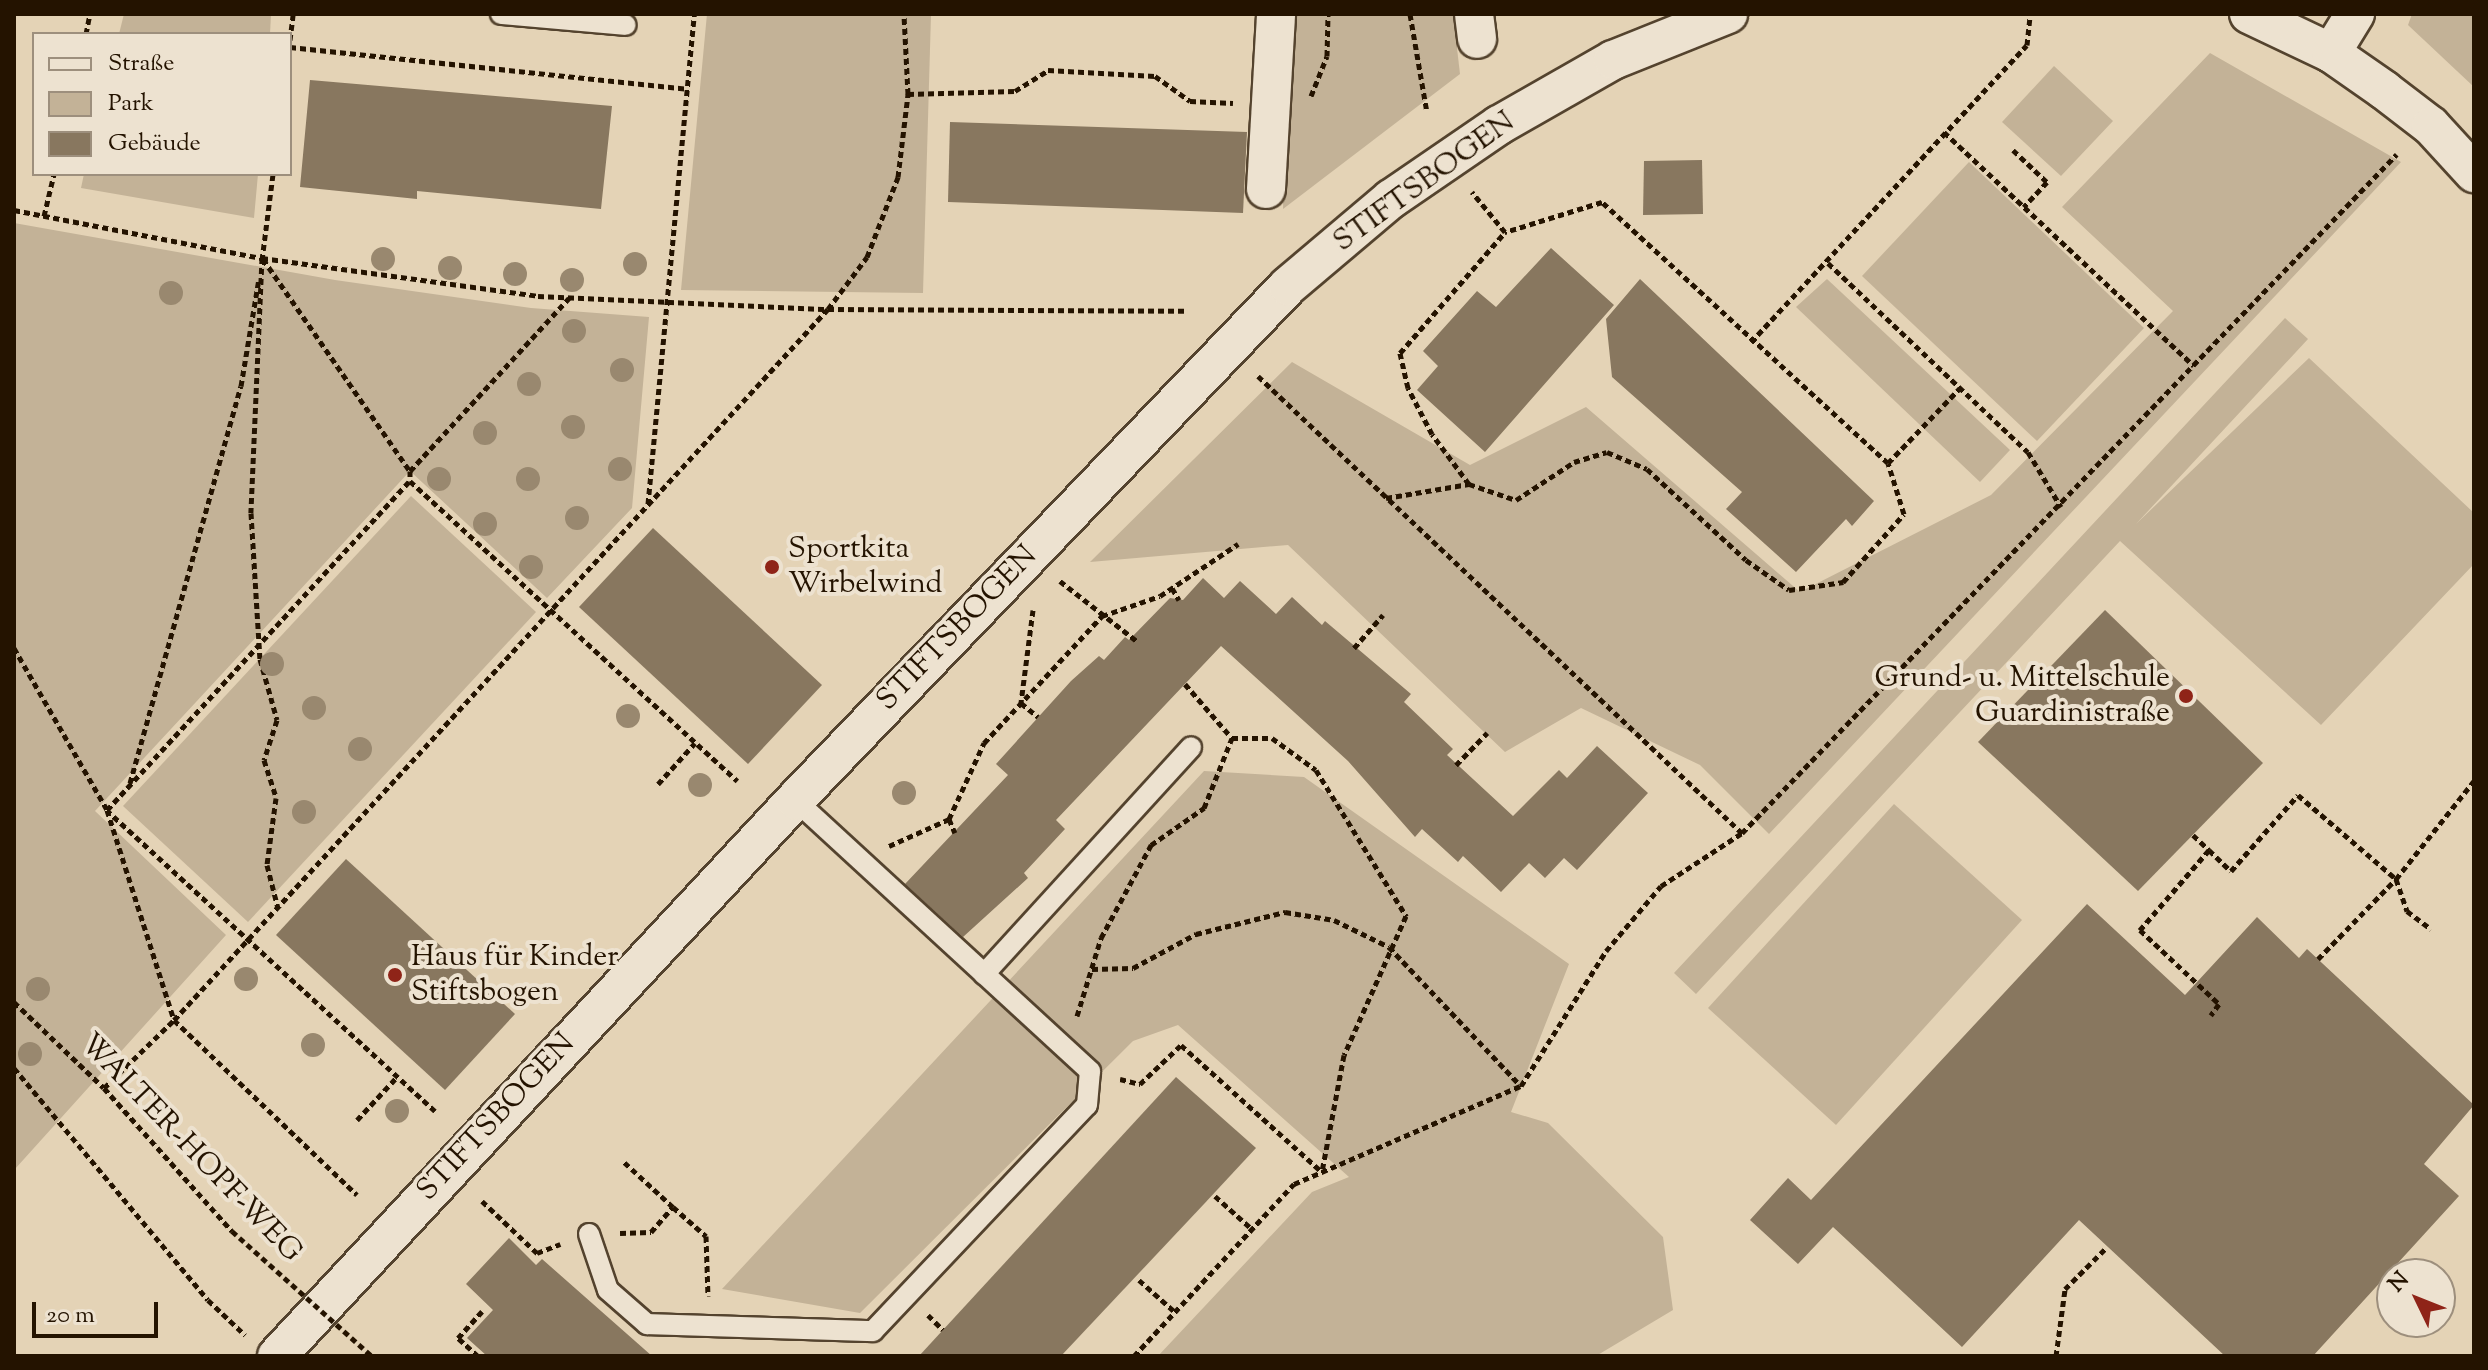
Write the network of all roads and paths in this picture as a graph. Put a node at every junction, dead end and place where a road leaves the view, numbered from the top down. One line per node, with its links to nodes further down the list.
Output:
1 (501, 14): 10 (lane)
2 (694, 14): 13 (path)
3 (904, 14): 14 (path)
4 (1276, 14): 15 (street)
5 (1410, 14): 16 (path)
6 (1728, 14): 70 (street, STIFTSBOGEN)
7 (2030, 14): 17 (path)
8 (2249, 14): 12 (street)
9 (2355, 14): 12 (street)
10 (626, 25)
11 (292, 47): 13 (path)
12 (2331, 53): 20 (street)
13 (687, 89): 32 (path)
14 (908, 94): 15 (path); 33 (path)
15 (1271, 105): 23 (street)
16 (1427, 112)
17 (1944, 132): 25 (path); 30 (path)
18 (2013, 150): 25 (path)
19 (2397, 154): 36 (path)
20 (2474, 173)
21 (54, 176): 27 (path)
22 (273, 176): 29 (path)
23 (1266, 189)
24 (1472, 191): 28 (path)
25 (2024, 207): 36 (path)
26 (14, 210): 27 (path)
27 (44, 216): 29 (path)
28 (1505, 232): 35 (path); 42 (path)
29 (262, 258): 31 (path); 40 (path); 54 (path); 69 (path)
30 (1828, 263): 35 (path); 38 (path)
31 (570, 297): 32 (path); 40 (path)
32 (663, 303): 33 (path); 44 (path)
33 (828, 309): 34 (path); 44 (path)
34 (1185, 311)
35 (1751, 342): 39 (path)
36 (2194, 366): 45 (path)
37 (1257, 375): 43 (path)
38 (1960, 388): 39 (path); 45 (path)
39 (1888, 463): 42 (path)
40 (410, 471): 41 (path)
41 (410, 481): 51 (path); 54 (path)
42 (1469, 484): 43 (path)
43 (1386, 498): 74 (path)
44 (648, 505): 51 (path)
45 (2061, 507): 74 (path)
46 (1238, 544): 48 (path)
47 (1059, 580): 53 (path)
48 (1172, 588): 49 (path); 53 (path)
49 (1179, 600)
50 (1033, 609): 59 (path)
51 (551, 611): 63 (path); 79 (path)
52 (1383, 615): 57 (path)
53 (1102, 616): 55 (path); 59 (path)
54 (262, 642): 69 (path); 79 (path)
55 (1138, 642)
56 (14, 648): 71 (path)
57 (1354, 648)
58 (1185, 684): 62 (path)
59 (1021, 703): 60 (path); 72 (path)
60 (1038, 717)
61 (1487, 733): 65 (path)
62 (1232, 738): 82 (path); 84 (path)
63 (695, 743): 66 (path); 68 (path)
64 (1191, 747): 85 (lane)
65 (1456, 765)
66 (737, 781)
67 (2474, 781): 78 (path)
68 (658, 784)
69 (129, 786): 71 (path)
70 (795, 800): 77 (lane); 111 (street, STIFTSBOGEN)
71 (107, 810): 81 (path); 88 (path)
72 (949, 819): 73 (path); 77 (path)
73 (955, 833)
74 (1742, 833): 93 (path)
75 (2193, 835): 76 (path)
76 (2209, 850): 78 (path); 87 (path)
77 (859, 859): 85 (lane)
78 (2396, 879): 80 (path); 83 (path)
79 (278, 908): 81 (path)
80 (2431, 929)
81 (248, 940): 88 (path); 92 (path)
82 (1389, 947): 84 (path); 93 (path); 98 (path)
83 (2318, 959)
84 (1092, 969): 89 (path)
85 (984, 974): 89 (lane)
86 (14, 1002): 94 (path, WALTER-HOPF-WEG)
87 (2211, 1015)
88 (174, 1020): 94 (path); 99 (path)
89 (1067, 1050): 91 (lane)
90 (14, 1068): 109 (path)
91 (1090, 1071): 98 (path); 110 (lane)
92 (397, 1077): 95 (path); 96 (path)
93 (1521, 1086): 98 (path)
94 (104, 1088): 112 (path, WALTER-HOPF-WEG, bridge)
95 (435, 1111)
96 (357, 1120)
97 (623, 1161): 102 (path)
98 (1322, 1172): 103 (path)
99 (357, 1195)
100 (1215, 1196): 103 (path)
101 (482, 1201): 104 (path)
102 (673, 1207): 104 (path); 110 (path)
103 (1252, 1229): 108 (path)
104 (589, 1234): 110 (lane)
105 (2106, 1248): 115 (path)
106 (1139, 1280): 108 (path)
107 (482, 1311): 113 (path)
108 (1175, 1312): 114 (path)
109 (234, 1324)
110 (709, 1325)
111 (277, 1356)
112 (372, 1356)
113 (478, 1356)
114 (1134, 1356)
115 (2056, 1356)

